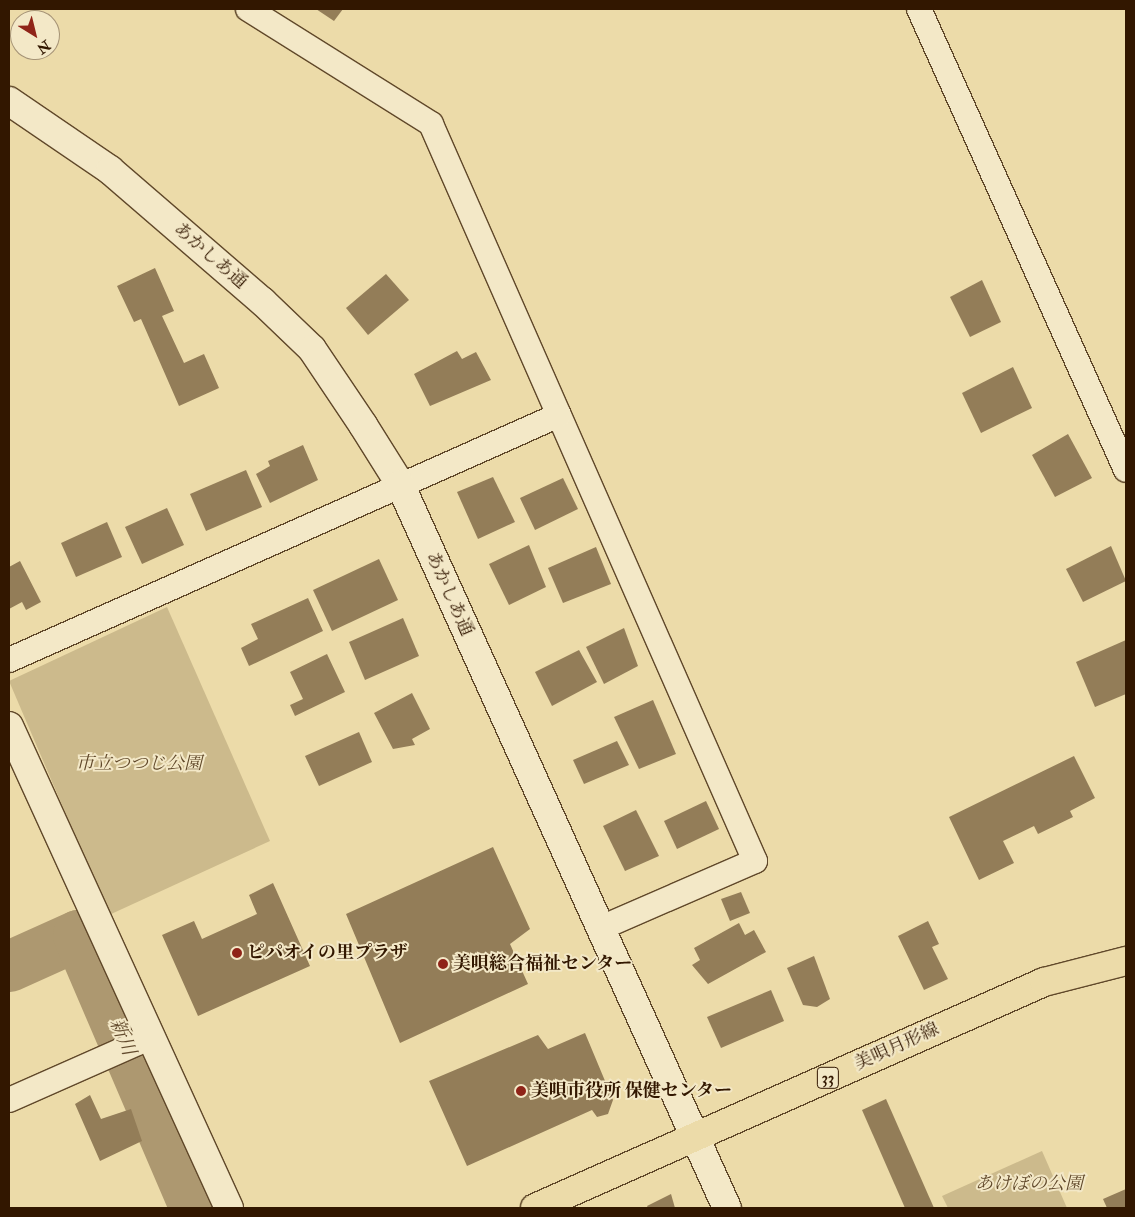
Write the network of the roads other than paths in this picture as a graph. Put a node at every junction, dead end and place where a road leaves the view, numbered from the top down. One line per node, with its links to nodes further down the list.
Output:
1 (248, 9): 4 (street)
2 (919, 9): 5 (street)
3 (9, 101): 6 (street, あかしあ通)
4 (559, 415): 6 (street); 10 (street)
5 (1126, 470)
6 (400, 484): 7 (street); 10 (street, あかしあ通)
7 (9, 660)
8 (9, 726): 9 (street)
9 (16, 763): 12 (street)
10 (601, 928): 14 (street, あかしあ通)
11 (1126, 961): 14 (main road, 美唄月形線 / 33)
12 (151, 1037): 13 (street); 15 (street)
13 (9, 1100)
14 (696, 1136): 16 (main road, 美唄月形線 / 33); 17 (street, あかしあ通)
15 (229, 1208)
16 (535, 1208)
17 (727, 1208)

